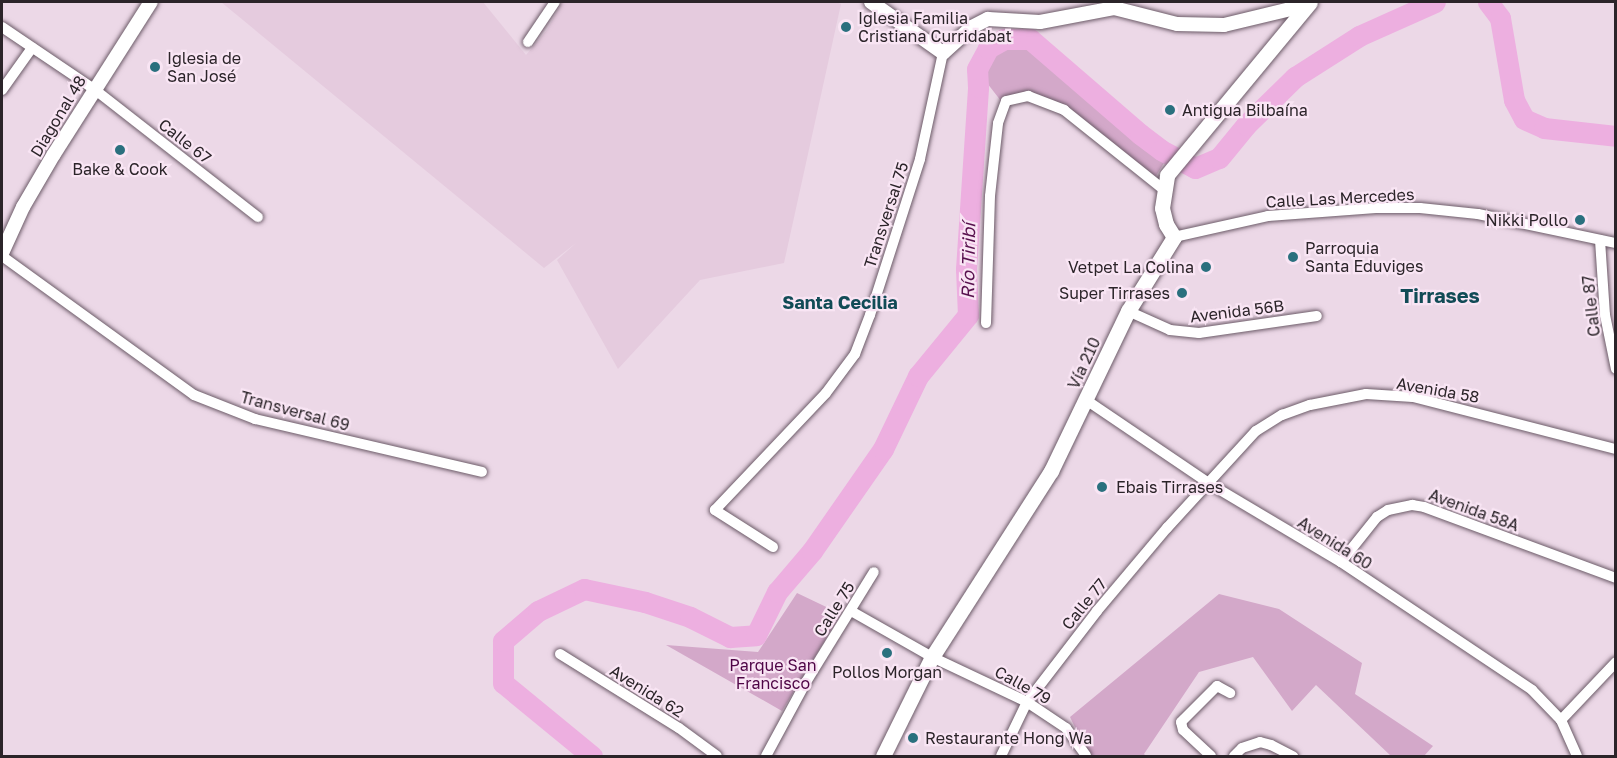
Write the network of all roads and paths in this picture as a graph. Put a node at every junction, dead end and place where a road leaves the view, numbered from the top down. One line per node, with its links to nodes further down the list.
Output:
1 (151, 2): 9 (street, Diagonal 48)
2 (555, 2): 6 (street)
3 (871, 2): 8 (street)
4 (1309, 3): 8 (street); 11 (main road)
5 (2, 27): 7 (street, Calle 67)
6 (528, 42)
7 (32, 48): 9 (street, Calle 67); 10 (street)
8 (944, 53): 25 (street, Transversal 75)
9 (94, 89): 12 (street, Calle 67); 16 (street, Diagonal 48)
10 (2, 90)
11 (1165, 182): 13 (main road); 19 (street)
12 (258, 217)
13 (1174, 237): 14 (street, Calle Las Mercedes); 17 (main road, Vía 210)
14 (1600, 240): 15 (street, Calle Las Mercedes); 20 (street, Calle 87)
15 (1616, 243)
16 (2, 255): 23 (street, Transversal 69)
17 (1128, 311): 18 (street, Avenida 56B); 21 (main road, Vía 210)
18 (1317, 316)
19 (986, 323)
20 (1616, 369)
21 (1086, 400): 24 (street, Avenida 60); 31 (main road, Vía 210)
22 (1616, 448): 24 (street, Avenida 58)
23 (482, 472)
24 (1210, 484): 26 (street, Avenida 60); 34 (street, Calle 77)
25 (773, 548)
26 (1341, 562): 28 (street, Avenida 58A); 35 (street, Avenida 60)
27 (874, 572): 29 (street, Calle 75)
28 (1616, 578)
29 (851, 611): 31 (street); 37 (street, Calle 75)
30 (560, 654): 36 (street, Avenida 62)
31 (932, 657): 34 (street, Calle 79); 38 (main road, Vía 210)
32 (1616, 662): 35 (street)
33 (1230, 693): 41 (street)
34 (1027, 702): 39 (street, Calle 77); 40 (street, Calle 79)
35 (1561, 720): 44 (street)
36 (717, 756)
37 (766, 756)
38 (883, 756)
39 (1001, 756)
40 (1086, 756)
41 (1211, 756)
42 (1234, 756): 43 (street)
43 (1293, 756)
44 (1577, 756)

